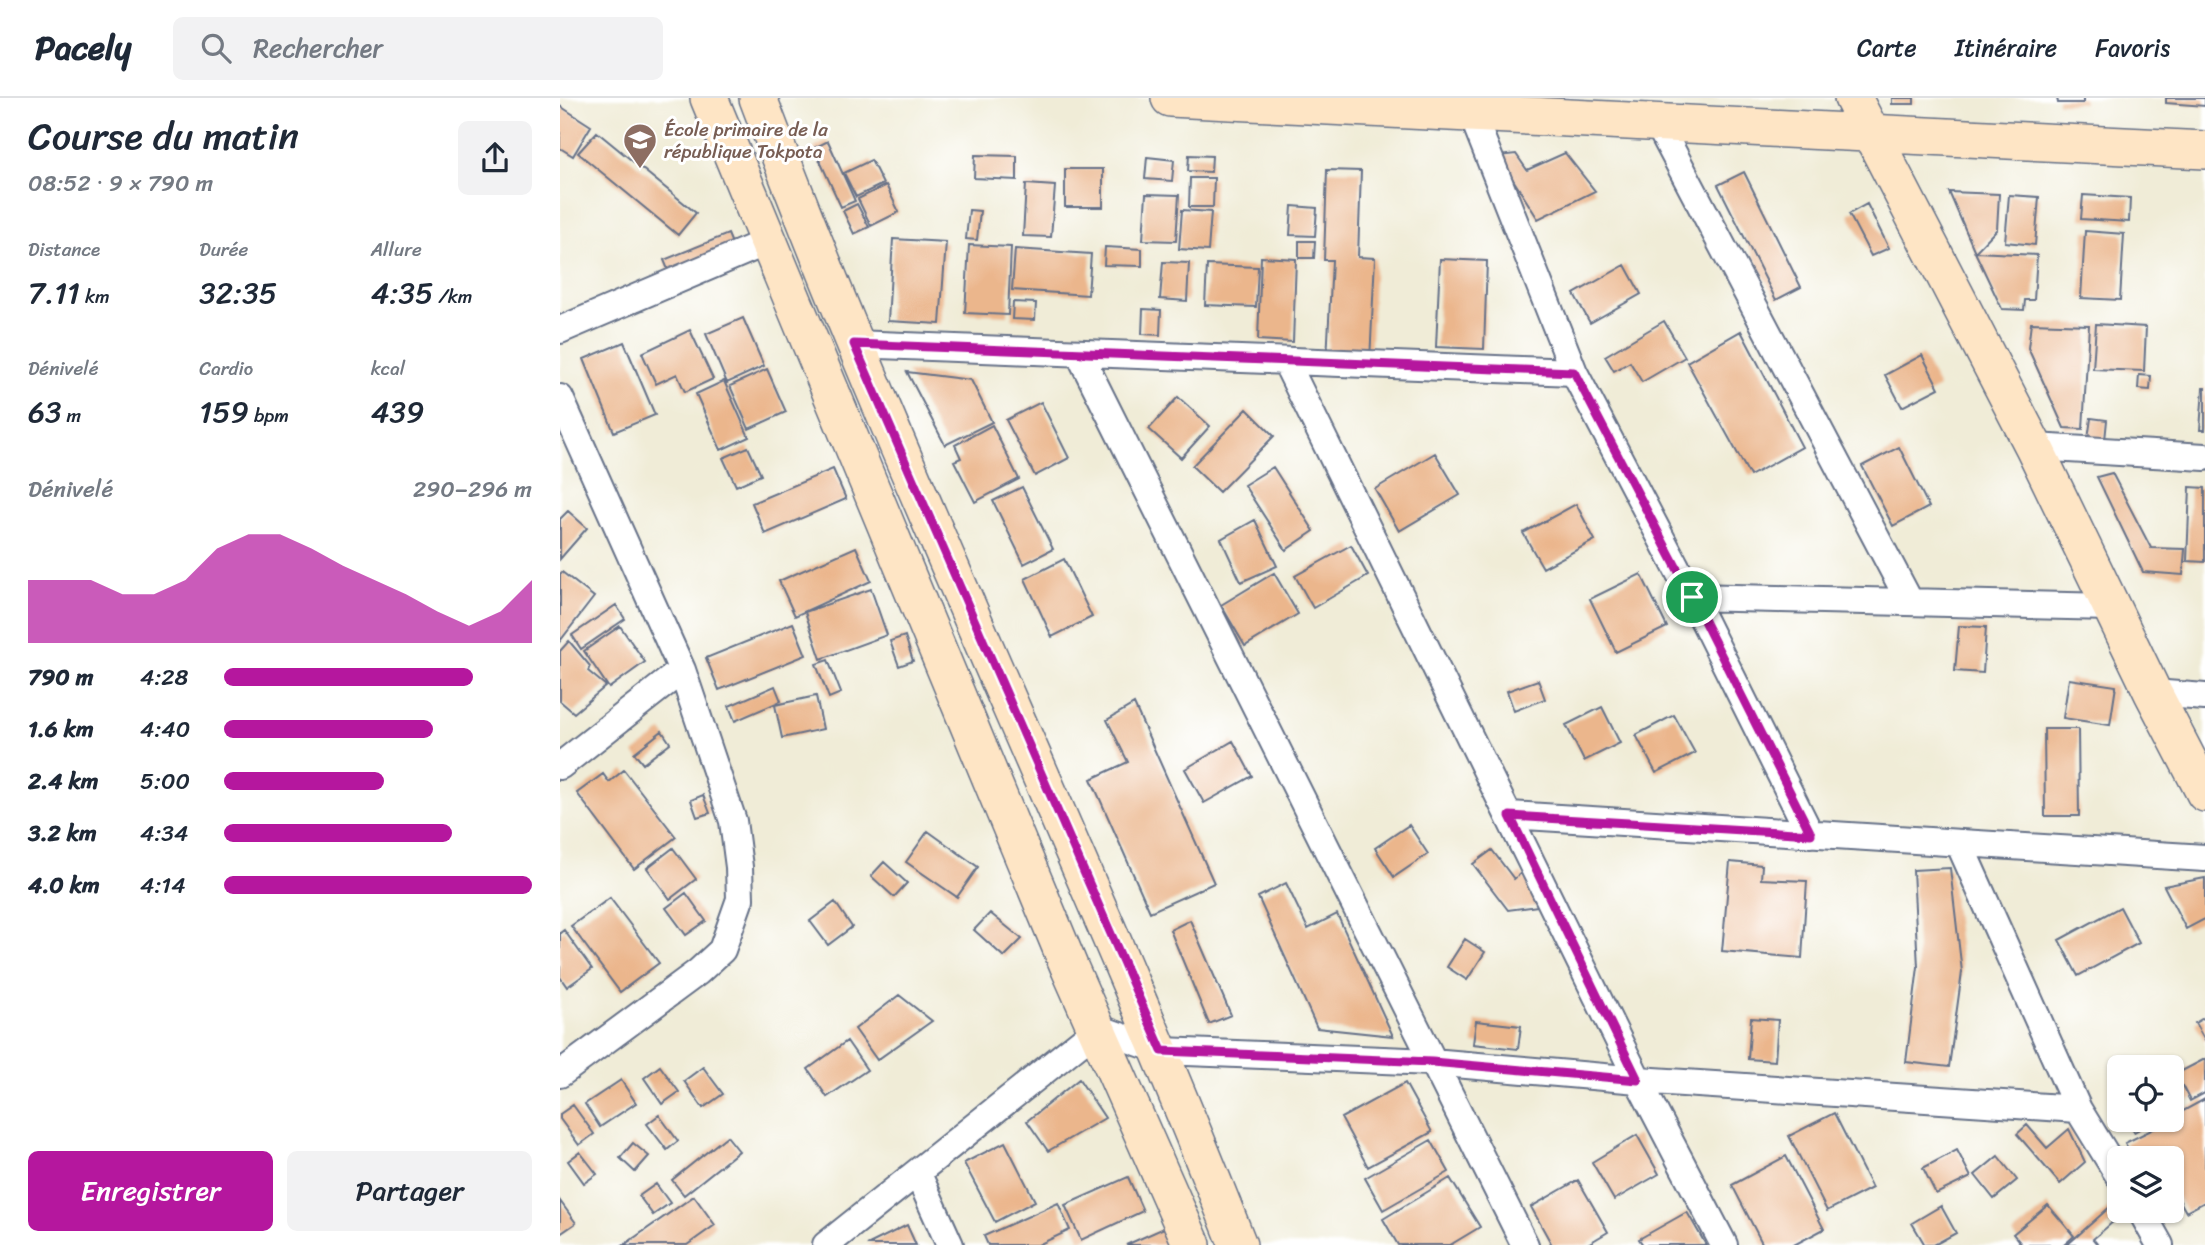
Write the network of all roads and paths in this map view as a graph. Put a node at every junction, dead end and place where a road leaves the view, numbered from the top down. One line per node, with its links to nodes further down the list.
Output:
1 (709, 98): 9 (street)
2 (758, 98): 11 (street)
3 (1170, 98): 5 (street)
4 (1853, 98): 7 (street)
5 (1472, 114): 6 (street); 14 (street)
6 (1658, 124): 7 (street); 19 (street)
7 (1872, 135): 8 (street); 16 (street)
8 (2205, 150)
9 (769, 241): 10 (street); 30 (street)
10 (560, 330)
11 (854, 344): 12 (street); 31 (street)
12 (1080, 355): 13 (street); 32 (street)
13 (1286, 362): 14 (street); 26 (street)
14 (1574, 372): 18 (street)
15 (560, 398): 21 (street)
16 (2034, 447): 17 (street); 20 (street)
17 (2205, 457)
18 (1692, 597): 19 (street); 27 (street)
19 (1910, 602): 20 (street)
20 (2111, 607): 22 (street)
21 (682, 670): 24 (street); 33 (street)
22 (2153, 693): 23 (street); 25 (street)
23 (2205, 697)
24 (563, 759)
25 (2205, 793)
26 (1510, 816): 27 (street); 34 (street)
27 (1811, 834): 28 (street)
28 (1959, 843): 29 (street); 35 (street)
29 (2205, 858)
30 (1098, 1028): 31 (street); 37 (street); 41 (street)
31 (1162, 1051): 32 (street); 42 (street)
32 (1432, 1062): 34 (street); 43 (street)
33 (560, 1074)
34 (1638, 1080): 35 (street); 44 (street)
35 (2078, 1109): 36 (street)
36 (2107, 1156)
37 (918, 1174): 39 (street); 40 (street)
38 (2148, 1223): 45 (street)
39 (826, 1245)
40 (950, 1245)
41 (1192, 1245)
42 (1238, 1245)
43 (1525, 1245)
44 (1724, 1245)
45 (2160, 1245)

